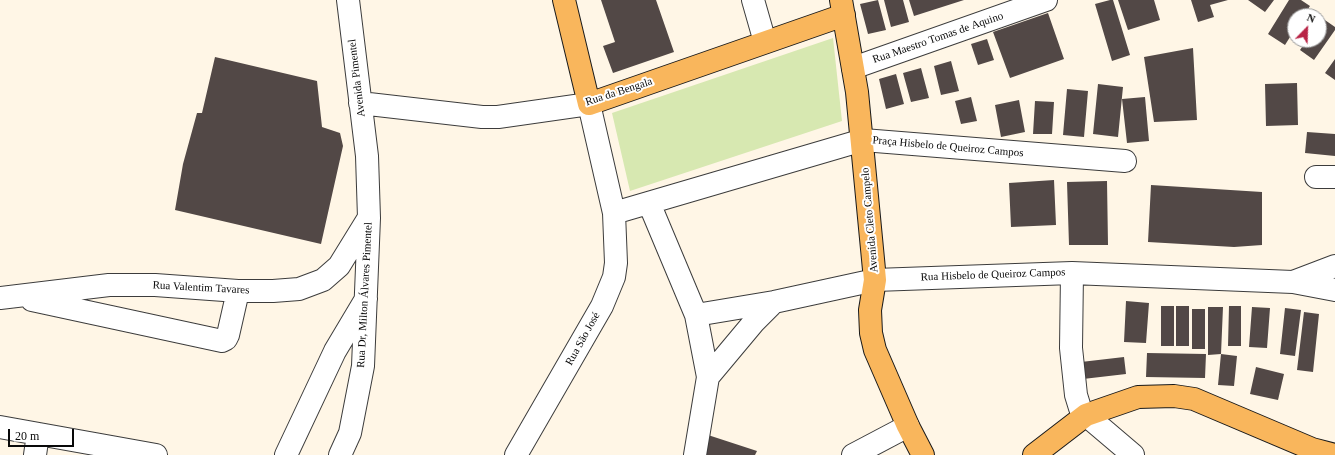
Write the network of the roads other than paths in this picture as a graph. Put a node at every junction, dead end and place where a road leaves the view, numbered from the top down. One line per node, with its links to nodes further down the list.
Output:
1 (348, 0): 8 (street, Avenida Pimentel)
2 (564, 0): 9 (main road)
3 (753, 0): 6 (street)
4 (1046, 0): 7 (street, Rua Maestro Tomas de Aquino)
5 (843, 7): 6 (main road, Rua da Bengala); 7 (main road, Avenida Cleto Campelo)
6 (765, 42): 9 (main road, Rua da Bengala)
7 (853, 68): 10 (main road, Avenida Cleto Campelo)
8 (360, 103): 9 (street, Rua da Bengala); 11 (street, Avenida Pimentel)
9 (589, 104): 14 (street, Rua São José)
10 (863, 140): 12 (street, Praça Hisbelo de Queiroz Campos); 13 (street, Praça Hisbelo de Queiroz Campos); 18 (main road, Avenida Cleto Campelo)
11 (366, 156): 15 (street, Rua Dr, Milton Álvares Pimentel)
12 (1125, 161)
13 (649, 203): 14 (street, Praça Hisbelo de Queiroz Campos); 25 (street)
14 (614, 213): 34 (street, Rua São José)
15 (369, 218): 21 (street, Rua Valentim Tavares); 23 (street, Rua Dr, Milton Álvares Pimentel)
16 (1335, 266): 19 (street, Rua Hisbelo de Queiroz Campos)
17 (1072, 273): 18 (street, Rua Hisbelo de Queiroz Campos); 19 (street, Rua Hisbelo de Queiroz Campos); 27 (street)
18 (875, 280): 24 (street, Rua Hisbelo de Queiroz Campos); 28 (main road, Avenida Cleto Campelo)
19 (1292, 282): 20 (street, Rua Hisbelo de Queiroz Campos)
20 (1335, 290)
21 (238, 291): 22 (street, Rua Valentim Tavares); 22 (street)
22 (7, 297)
23 (367, 298): 32 (street); 33 (street, Rua Dr, Milton Álvares Pimentel)
24 (774, 302): 25 (street, Rua Hisbelo de Queiroz Campos); 26 (street)
25 (696, 315): 26 (street)
26 (708, 377): 35 (street)
27 (1086, 415): 38 (main road); 39 (street); 40 (main road)
28 (908, 426): 36 (street); 37 (main road, Avenida Cleto Campelo)
29 (0, 427): 30 (street)
30 (37, 445): 31 (street)
31 (156, 455)
32 (286, 455)
33 (340, 455)
34 (516, 455)
35 (695, 455)
36 (853, 455)
37 (923, 455)
38 (1034, 455)
39 (1133, 455)
40 (1335, 455)

